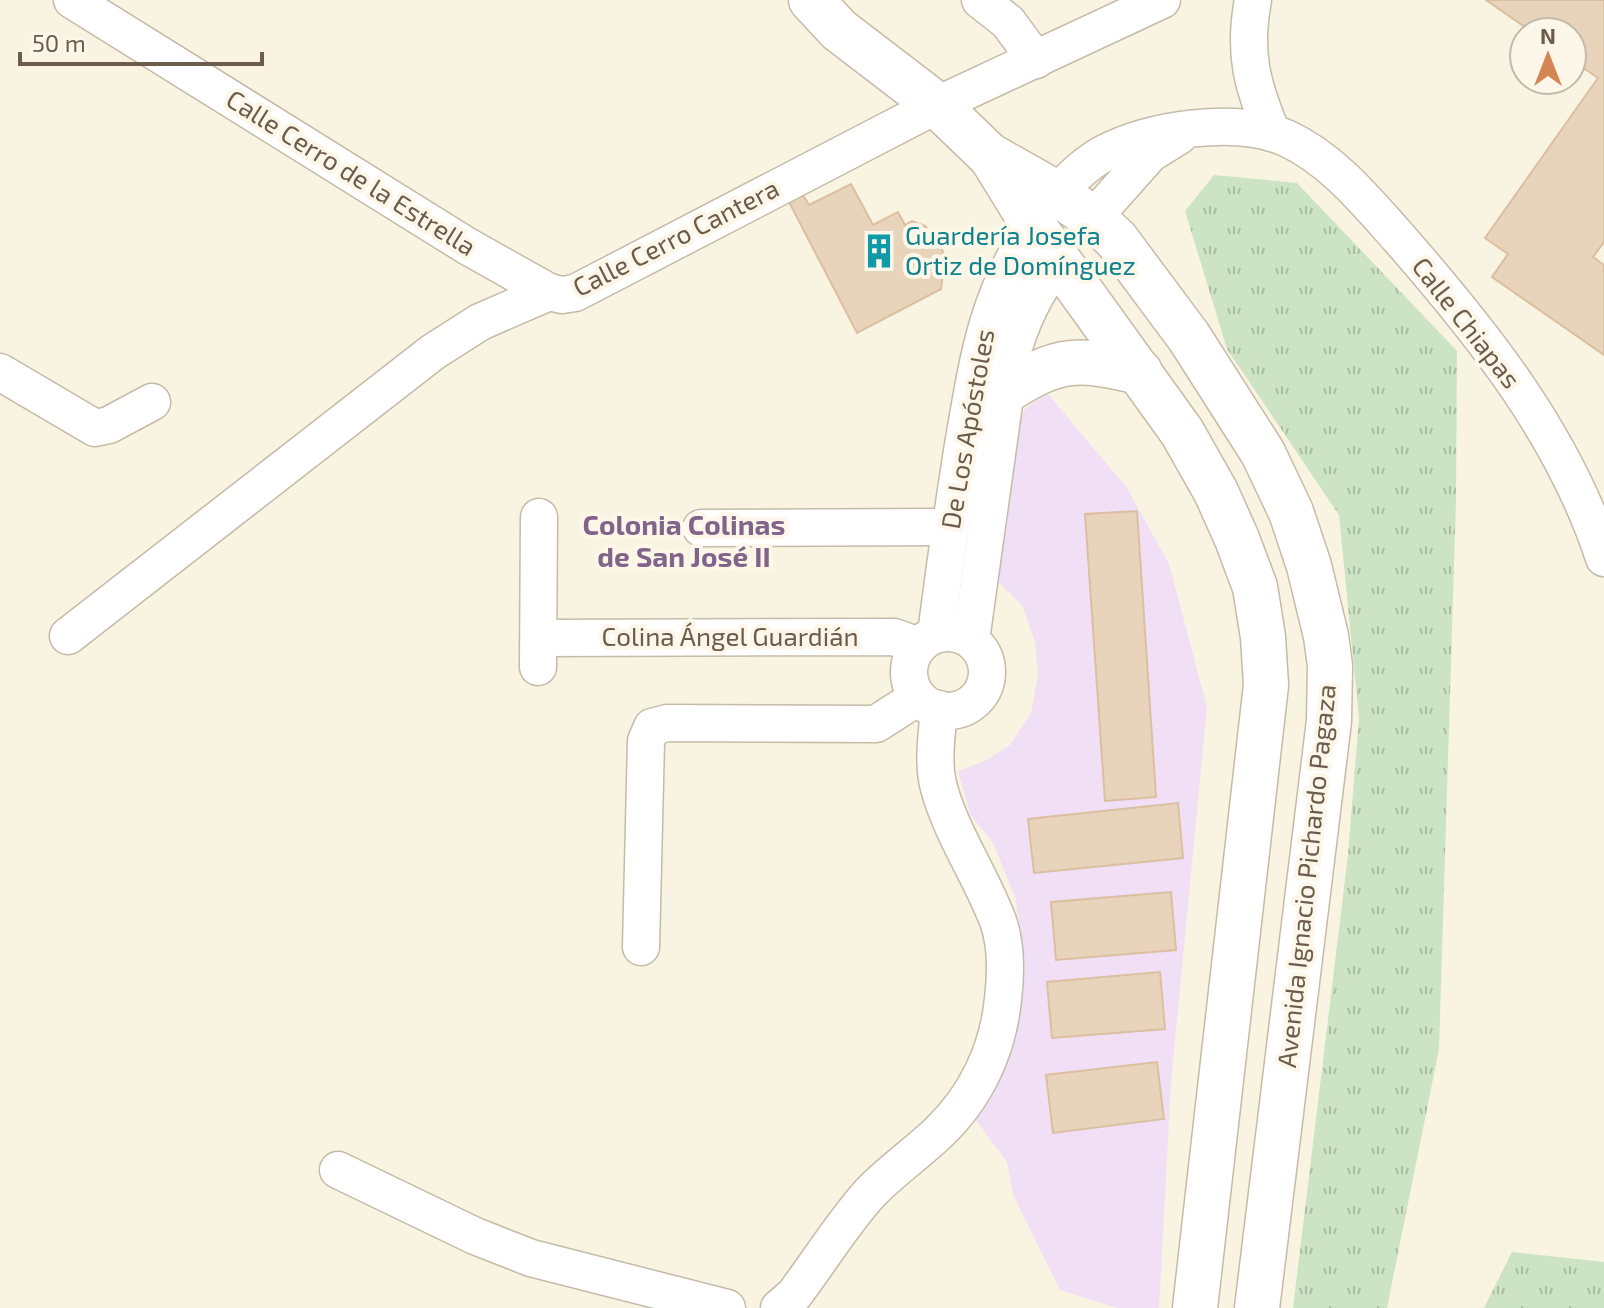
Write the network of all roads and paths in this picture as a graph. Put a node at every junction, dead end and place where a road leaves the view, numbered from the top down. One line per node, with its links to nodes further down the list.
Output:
1 (72, 0): 13 (street, Calle Cerro de la Estrella)
2 (811, 0): 7 (main road, Avenida Ignacio Pichardo Pagaza)
3 (980, 0): 6 (street)
4 (1162, 0): 6 (street, Calle Cerro Cantera)
5 (1253, 0): 9 (street)
6 (1036, 60): 7 (street, Calle Cerro Cantera)
7 (937, 105): 10 (main road, Avenida Ignacio Pichardo Pagaza); 13 (street, Calle Cerro Cantera)
8 (1187, 131): 9 (street, Calle Chiapas); 10 (street, Calle Chiapas); 11 (street, Calle Chiapas)
9 (1272, 133): 21 (street, Calle Chiapas)
10 (1044, 209): 11 (main road, Avenida Ignacio Pichardo Pagaza); 12 (main road); 19 (street, De Los Apóstoles)
11 (1093, 218): 12 (main road, De Los Apóstoles); 31 (main road, Avenida Ignacio Pichardo Pagaza)
12 (1058, 262): 15 (main road); 16 (street, De Los Apóstoles)
13 (549, 292): 22 (street, Calle Cerro Cantera)
14 (0, 372): 17 (street)
15 (1140, 372): 16 (main road); 30 (main road)
16 (1006, 391): 24 (street, De Los Apóstoles)
17 (152, 402)
18 (539, 517): 23 (street, Colina Ángel Guardián)
19 (950, 527): 20 (street); 23 (street, De Los Apóstoles)
20 (701, 528)
21 (1604, 558)
22 (68, 636)
23 (928, 640): 24 (street); 25 (street)
24 (971, 640): 25 (street)
25 (928, 703): 26 (street); 29 (street)
26 (641, 947)
27 (338, 1170): 28 (street)
28 (727, 1308)
29 (779, 1308)
30 (1195, 1308)
31 (1257, 1308)

